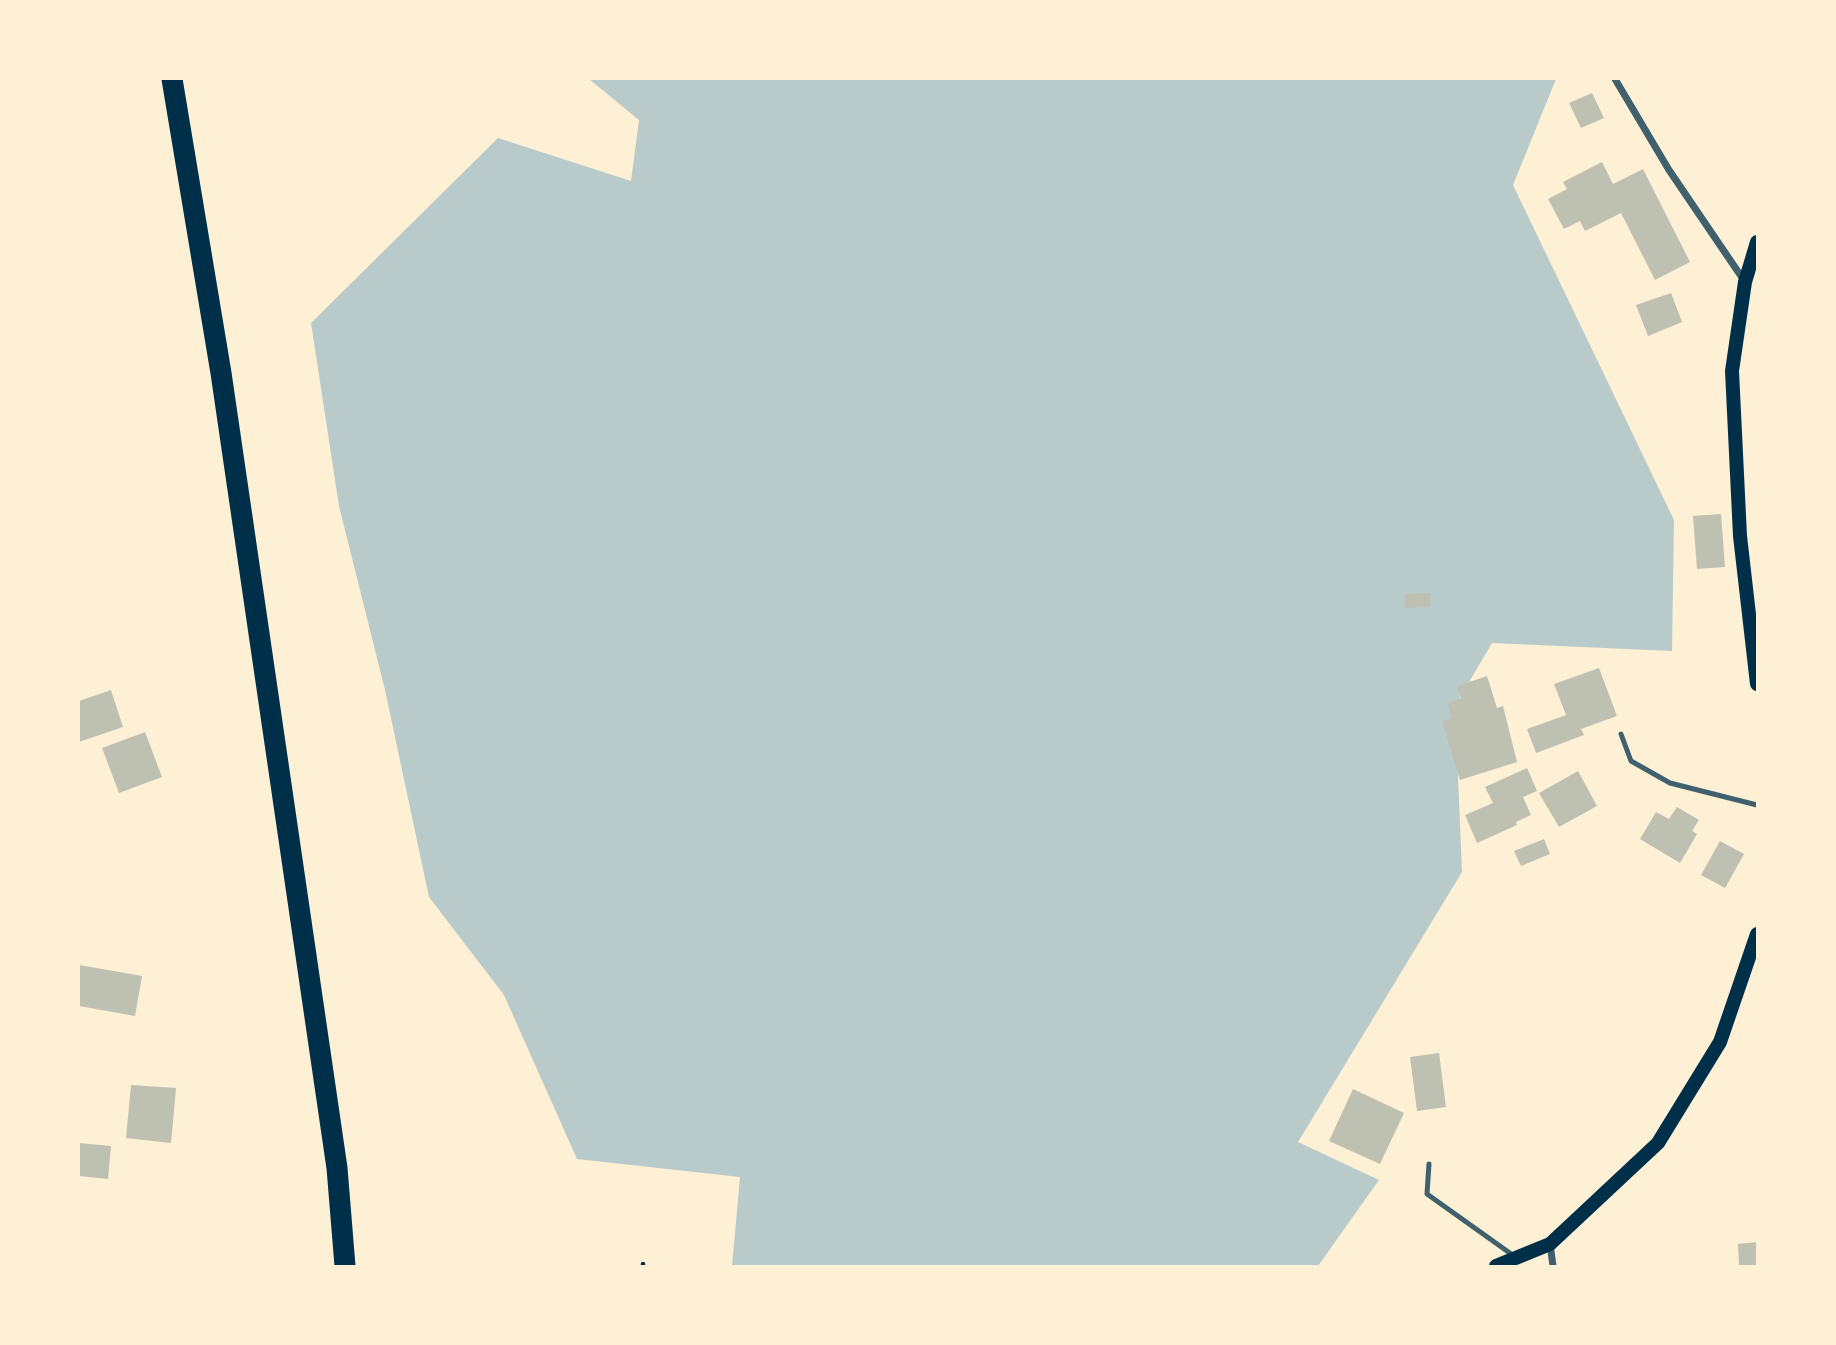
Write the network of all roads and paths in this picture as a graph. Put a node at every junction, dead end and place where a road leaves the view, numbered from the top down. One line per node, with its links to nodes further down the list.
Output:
1 (172, 79): 12 (highway)
2 (1615, 79): 4 (street)
3 (1757, 242): 4 (main road)
4 (1745, 282): 5 (main road)
5 (1757, 684)
6 (1621, 734): 7 (lane)
7 (1757, 804)
8 (1757, 934): 10 (main road)
9 (1429, 1164): 11 (lane)
10 (1549, 1244): 11 (main road); 14 (street)
11 (1517, 1258): 13 (main road)
12 (345, 1266)
13 (1496, 1266)
14 (1553, 1266)

